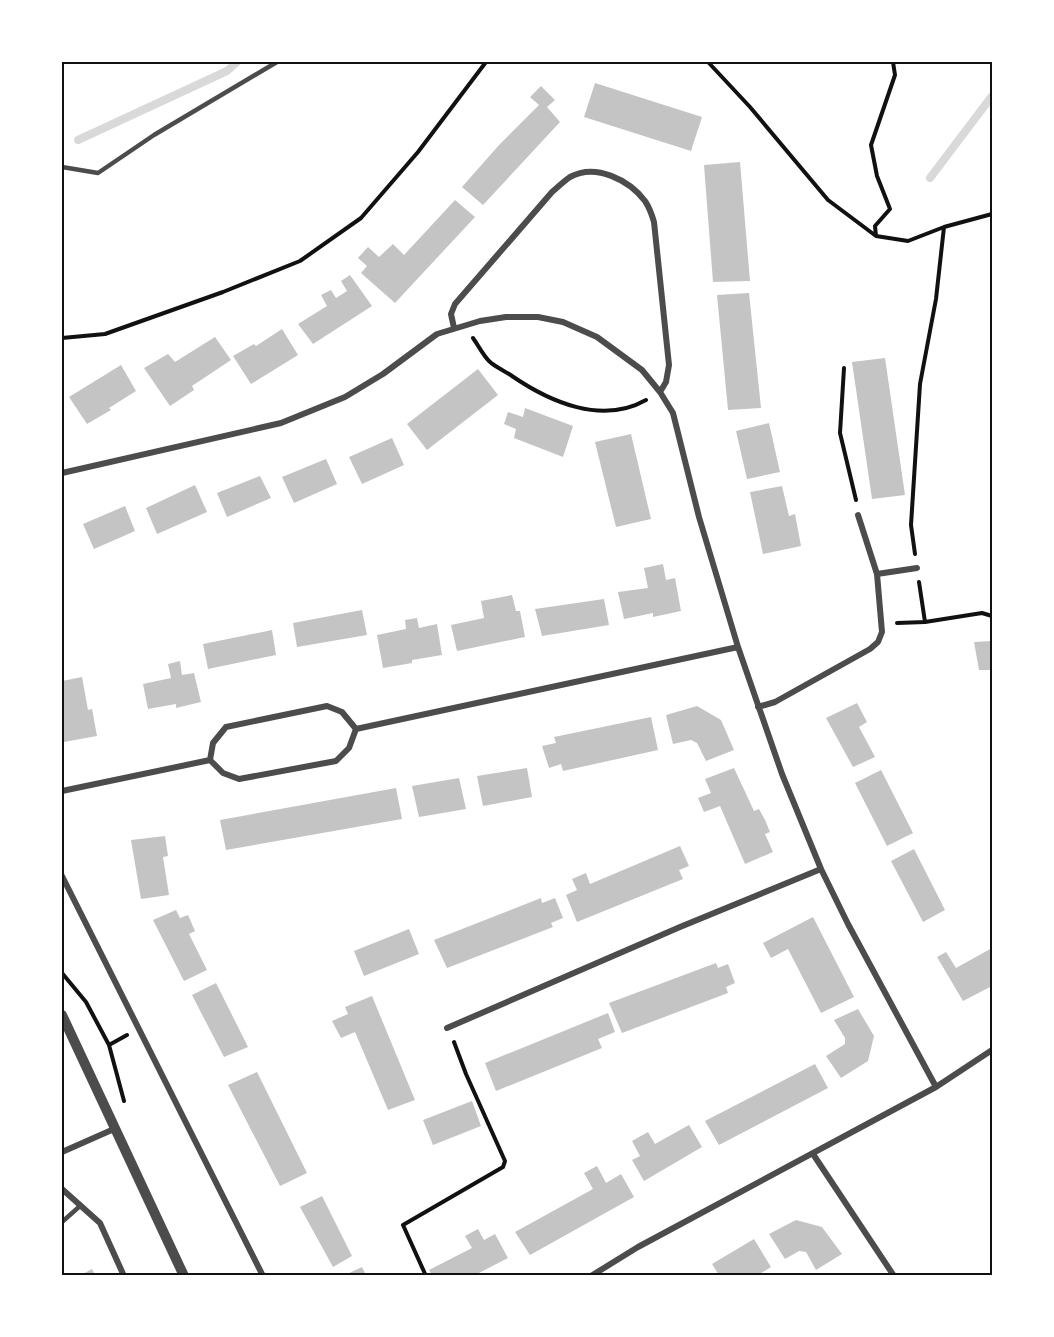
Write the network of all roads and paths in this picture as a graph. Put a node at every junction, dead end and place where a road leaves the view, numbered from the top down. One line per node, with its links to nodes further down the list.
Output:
1 (278, 62): 5 (lane)
2 (486, 62): 11 (path)
3 (708, 62): 8 (path)
4 (893, 62): 8 (path)
5 (62, 167)
6 (993, 214): 7 (path)
7 (944, 227): 8 (path); 16 (path)
8 (876, 236)
9 (464, 325): 10 (street); 13 (street); 13 (path)
10 (454, 328): 13 (street); 14 (street)
11 (62, 338)
12 (844, 368): 15 (path)
13 (660, 392): 21 (street)
14 (62, 472)
15 (858, 515): 17 (street)
16 (917, 568): 17 (street); 19 (path)
17 (877, 574): 20 (street)
18 (993, 616): 19 (path)
19 (924, 622): 20 (path)
20 (882, 623): 22 (street)
21 (738, 647): 22 (street); 23 (street)
22 (758, 707): 26 (street)
23 (356, 729): 24 (street); 24 (street)
24 (210, 760): 25 (street)
25 (62, 791)
26 (821, 869): 30 (street); 32 (street)
27 (62, 876): 42 (street)
28 (62, 973): 33 (path)
29 (62, 1015): 34 (street)
30 (447, 1028): 43 (path)
31 (993, 1050): 32 (street)
32 (936, 1087): 36 (street)
33 (125, 1104)
34 (114, 1129): 35 (street); 41 (street)
35 (62, 1152)
36 (813, 1154): 44 (street); 45 (street)
37 (62, 1189): 38 (street)
38 (80, 1206): 39 (lane); 40 (street)
39 (62, 1221)
40 (124, 1275)
41 (184, 1275)
42 (263, 1275)
43 (426, 1275)
44 (591, 1275)
45 (894, 1275)

